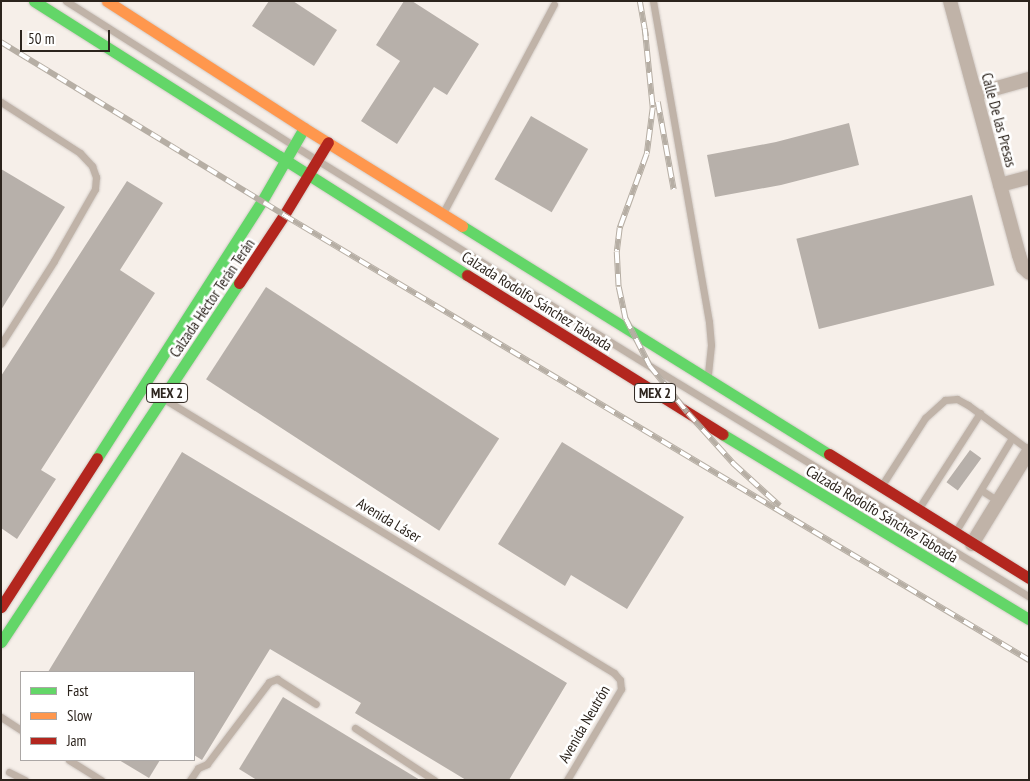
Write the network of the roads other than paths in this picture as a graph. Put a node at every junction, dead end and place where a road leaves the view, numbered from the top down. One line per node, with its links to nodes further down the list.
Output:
1 (34, 1): 15 (main road, Calzada Rodolfo Sánchez Taboada / MEX 2)
2 (66, 1): 13 (lane)
3 (106, 1): 7 (main road, Calzada Rodolfo Sánchez Taboada / MEX 2)
4 (653, 1): 22 (lane)
5 (950, 1): 9 (street, Calle De las Presas)
6 (554, 4): 19 (lane)
7 (120, 5): 11 (main road, Calzada Rodolfo Sánchez Taboada / MEX 2)
8 (1029, 80): 9 (street)
9 (976, 94): 18 (street, Calle De las Presas)
10 (1, 102): 21 (lane)
11 (304, 128): 12 (main road, Calzada Rodolfo Sánchez Taboada / MEX 2); 13 (main road, Calzada Héctor Terán Terán / MEX 2)
12 (328, 142): 14 (main road, Calzada Héctor Terán Terán / MEX 2); 19 (main road, Calzada Rodolfo Sánchez Taboada / MEX 2)
13 (294, 146): 14 (lane); 15 (main road, Calzada Héctor Terán Terán / MEX 2)
14 (316, 159): 16 (main road, Calzada Héctor Terán Terán / MEX 2); 34 (lane)
15 (284, 161): 16 (main road, Calzada Rodolfo Sánchez Taboada / MEX 2); 23 (main road, Calzada Héctor Terán Terán / MEX 2)
16 (307, 176): 23 (main road, Calzada Héctor Terán Terán / MEX 2); 36 (main road, Calzada Rodolfo Sánchez Taboada / MEX 2)
17 (1029, 177): 18 (street)
18 (1000, 185): 20 (street, Calle De las Presas)
19 (443, 214): 22 (main road, Calzada Rodolfo Sánchez Taboada / MEX 2)
20 (1029, 273)
21 (1, 344)
22 (708, 379): 27 (main road, Calzada Rodolfo Sánchez Taboada / MEX 2)
23 (153, 391): 35 (main road, Calzada Héctor Terán Terán / MEX 2); 37 (main road, Calzada Héctor Terán Terán / MEX 2); 38 (lane, Avenida Láser)
24 (980, 413): 25 (lane); 27 (lane); 30 (lane)
25 (1012, 438): 26 (lane); 28 (lane)
26 (1029, 450): 29 (street)
27 (881, 488): 30 (main road, Calzada Rodolfo Sánchez Taboada / MEX 2)
28 (981, 490): 29 (lane); 31 (lane)
29 (998, 501): 32 (street)
30 (918, 510): 31 (main road, Calzada Rodolfo Sánchez Taboada / MEX 2)
31 (954, 533): 32 (main road, Calzada Rodolfo Sánchez Taboada / MEX 2)
32 (972, 544): 33 (main road, Calzada Rodolfo Sánchez Taboada / MEX 2)
33 (1029, 578)
34 (1029, 596)
35 (1, 607)
36 (1029, 619)
37 (1, 642)
38 (620, 680): 49 (lane, Avenida Neutrón)
39 (316, 704): 47 (lane)
40 (1, 717): 42 (lane)
41 (354, 728): 48 (lane)
42 (20, 729)
43 (71, 761): 46 (lane)
44 (9, 772): 45 (lane)
45 (25, 780)
46 (101, 780)
47 (190, 780)
48 (434, 780)
49 (567, 780)

